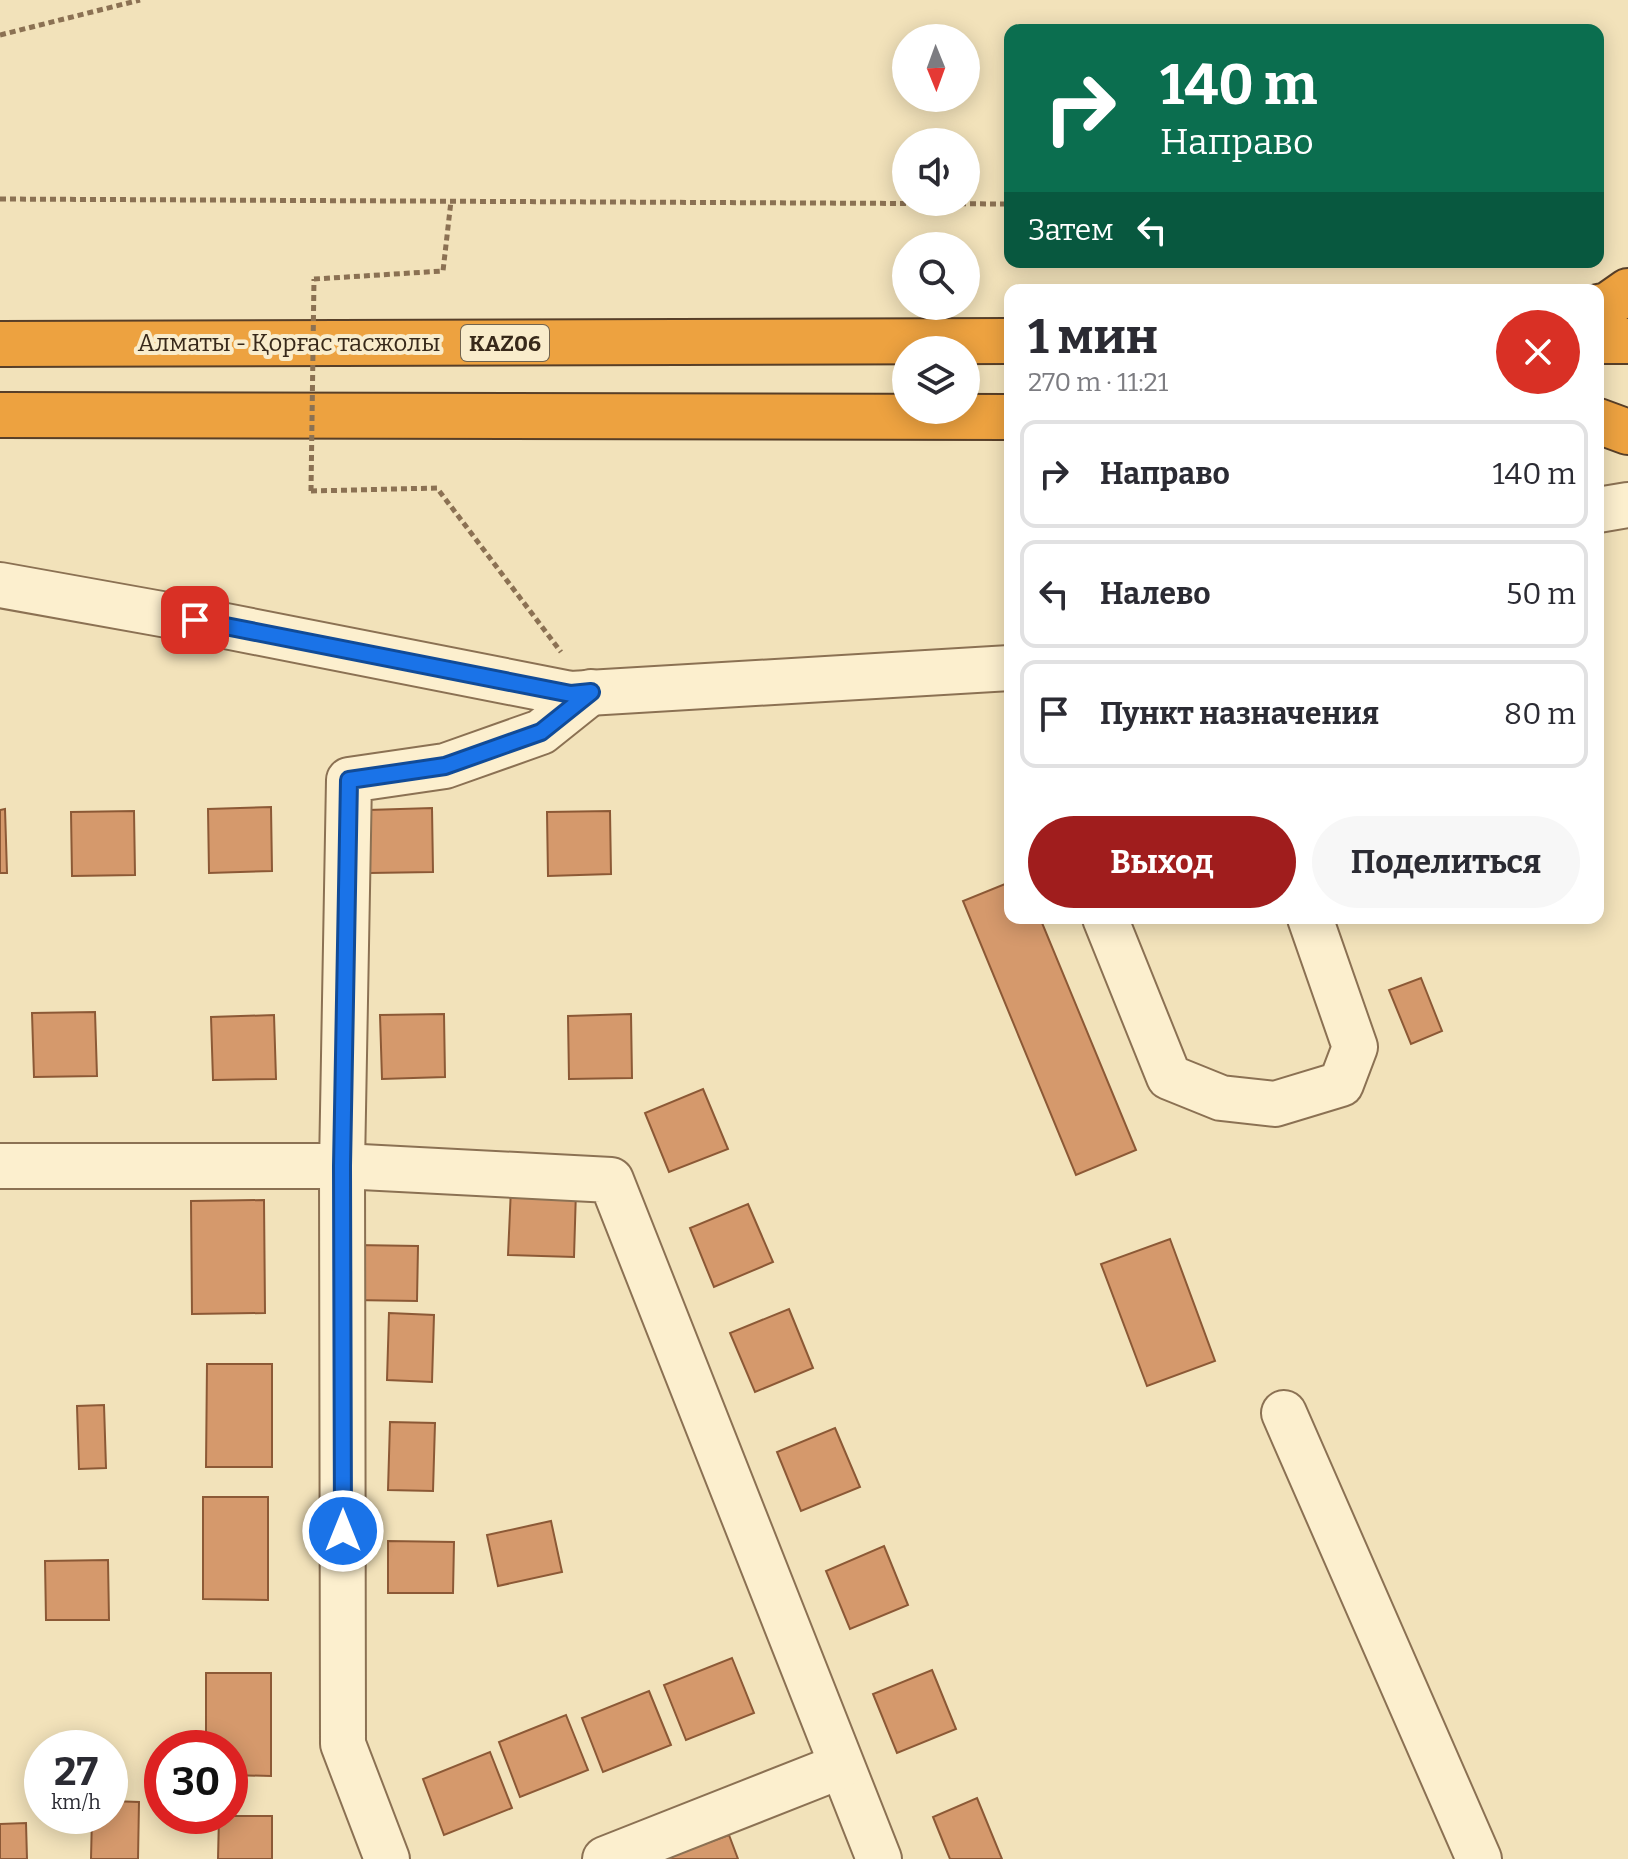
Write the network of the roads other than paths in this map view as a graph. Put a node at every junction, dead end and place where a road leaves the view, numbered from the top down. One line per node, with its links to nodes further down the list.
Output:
1 (1628, 291): 2 (highway)
2 (1604, 306)
3 (1004, 341): 6 (highway, Алматы - Қорғас тасжолы / KAZ06)
4 (1604, 341): 5 (highway)
5 (1628, 341)
6 (0, 344)
7 (0, 415): 8 (highway)
8 (1004, 417)
9 (1628, 419): 10 (highway)
10 (1604, 420)
11 (1604, 422): 12 (highway)
12 (1628, 432)
13 (1628, 505): 14 (street)
14 (1604, 508)
15 (0, 585): 17 (street)
16 (1004, 673): 17 (street)
17 (591, 692): 21 (street)
18 (1107, 924): 19 (street)
19 (1312, 924)
20 (0, 1166): 21 (street)
21 (342, 1166): 23 (street); 24 (street)
22 (1284, 1413): 27 (street)
23 (841, 1766): 25 (street); 26 (street)
24 (387, 1859)
25 (605, 1859)
26 (879, 1859)
27 (1479, 1859)

